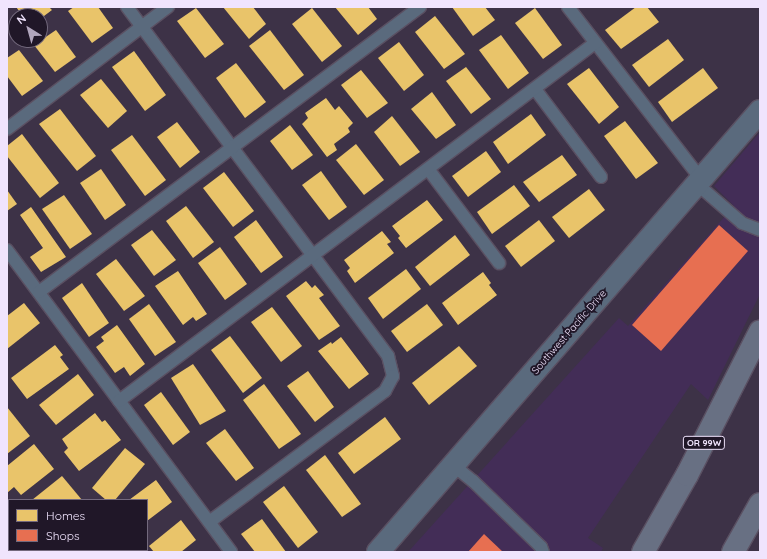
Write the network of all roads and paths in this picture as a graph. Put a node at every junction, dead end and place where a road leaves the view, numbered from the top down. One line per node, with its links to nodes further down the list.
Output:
1 (128, 7): 5 (lane)
2 (168, 7): 5 (lane)
3 (420, 7): 10 (lane)
4 (568, 7): 6 (lane)
5 (142, 27): 9 (lane); 10 (lane)
6 (595, 43): 7 (lane); 13 (lane)
7 (535, 89): 11 (lane); 12 (lane)
8 (760, 111): 13 (street, Southwest Pacific Drive)
9 (7, 129)
10 (232, 146): 16 (lane); 18 (lane)
11 (428, 169): 16 (lane); 17 (lane)
12 (601, 177)
13 (699, 182): 14 (lane); 21 (street, Southwest Pacific Drive)
14 (760, 230)
15 (7, 250): 18 (lane)
16 (314, 255): 20 (lane); 23 (lane)
17 (499, 263)
18 (39, 292): 20 (lane)
19 (760, 332): 27 (highway, OR 99W)
20 (119, 400): 23 (lane)
21 (453, 465): 25 (street, Southwest Pacific Drive); 26 (lane)
22 (760, 504): 28 (highway)
23 (209, 522): 24 (lane)
24 (231, 552)
25 (378, 552)
26 (543, 552)
27 (643, 552)
28 (733, 552)

